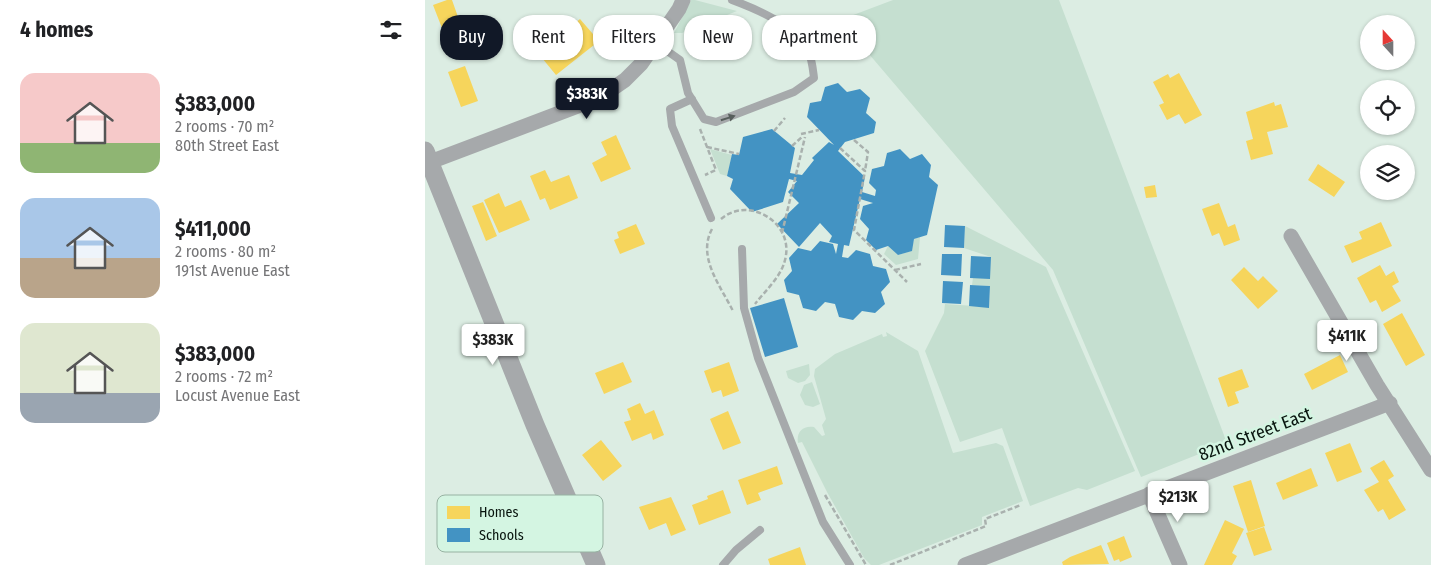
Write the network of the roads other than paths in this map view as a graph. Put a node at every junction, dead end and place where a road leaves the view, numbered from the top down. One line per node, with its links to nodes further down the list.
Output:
1 (683, 0): 3 (street)
2 (732, 0): 6 (lane, one-way to 2)
3 (674, 15)
4 (674, 56): 6 (lane)
5 (644, 60): 7 (street)
6 (691, 99): 8 (lane)
7 (427, 157): 14 (street)
8 (711, 218)
9 (1291, 236): 11 (street)
10 (742, 249): 19 (lane)
11 (1390, 403): 12 (street); 13 (street, 82nd Street East)
12 (1431, 470)
13 (1149, 494): 20 (street, 82nd Street East); 21 (street)
14 (566, 495)
15 (760, 530): 18 (lane)
16 (590, 552): 17 (street)
17 (596, 565)
18 (723, 565)
19 (849, 565)
20 (965, 565)
21 (1180, 565)

